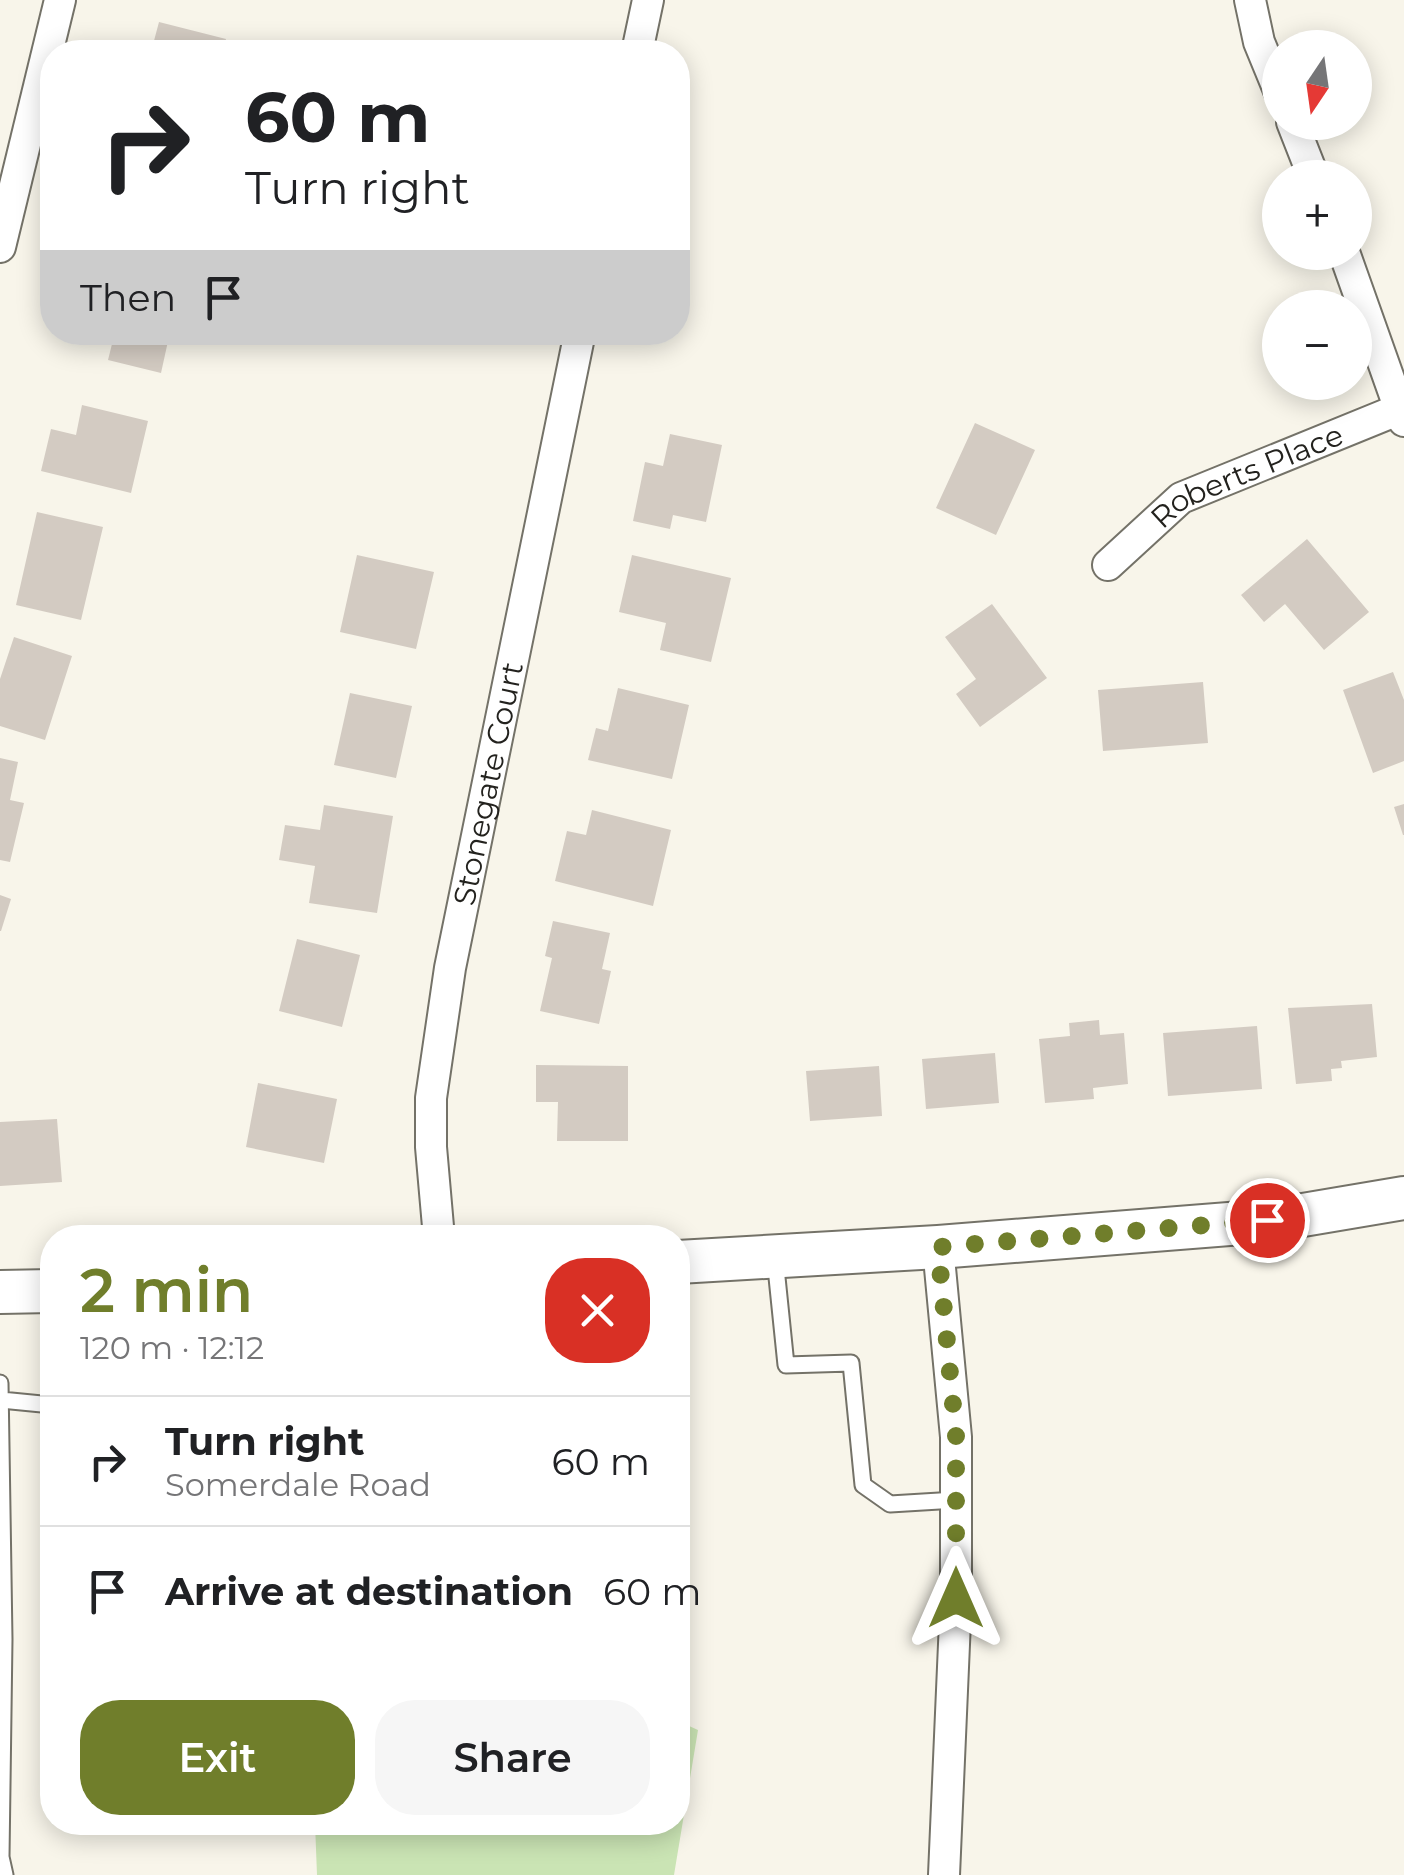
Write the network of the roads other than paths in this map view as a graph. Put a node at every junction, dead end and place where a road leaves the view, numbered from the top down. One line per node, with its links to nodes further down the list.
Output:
1 (60, 0): 4 (street)
2 (648, 0): 5 (street)
3 (1250, 0): 6 (street)
4 (50, 40)
5 (640, 40)
6 (1262, 47)
7 (40, 82): 8 (street)
8 (0, 247)
9 (1350, 270): 11 (street)
10 (577, 345): 14 (street, Stonegate Court)
11 (1402, 414): 12 (street, Roberts Place)
12 (1108, 565)
13 (1404, 1198): 15 (main road)
14 (438, 1225)
15 (938, 1247): 16 (main road); 23 (street)
16 (775, 1258): 17 (main road); 23 (lane)
17 (690, 1262)
18 (40, 1291): 19 (main road)
19 (0, 1292)
20 (0, 1383): 21 (lane)
21 (1, 1400): 22 (lane); 24 (lane)
22 (40, 1405)
23 (956, 1500): 26 (street)
24 (1, 1856): 25 (lane)
25 (6, 1875)
26 (944, 1875)

